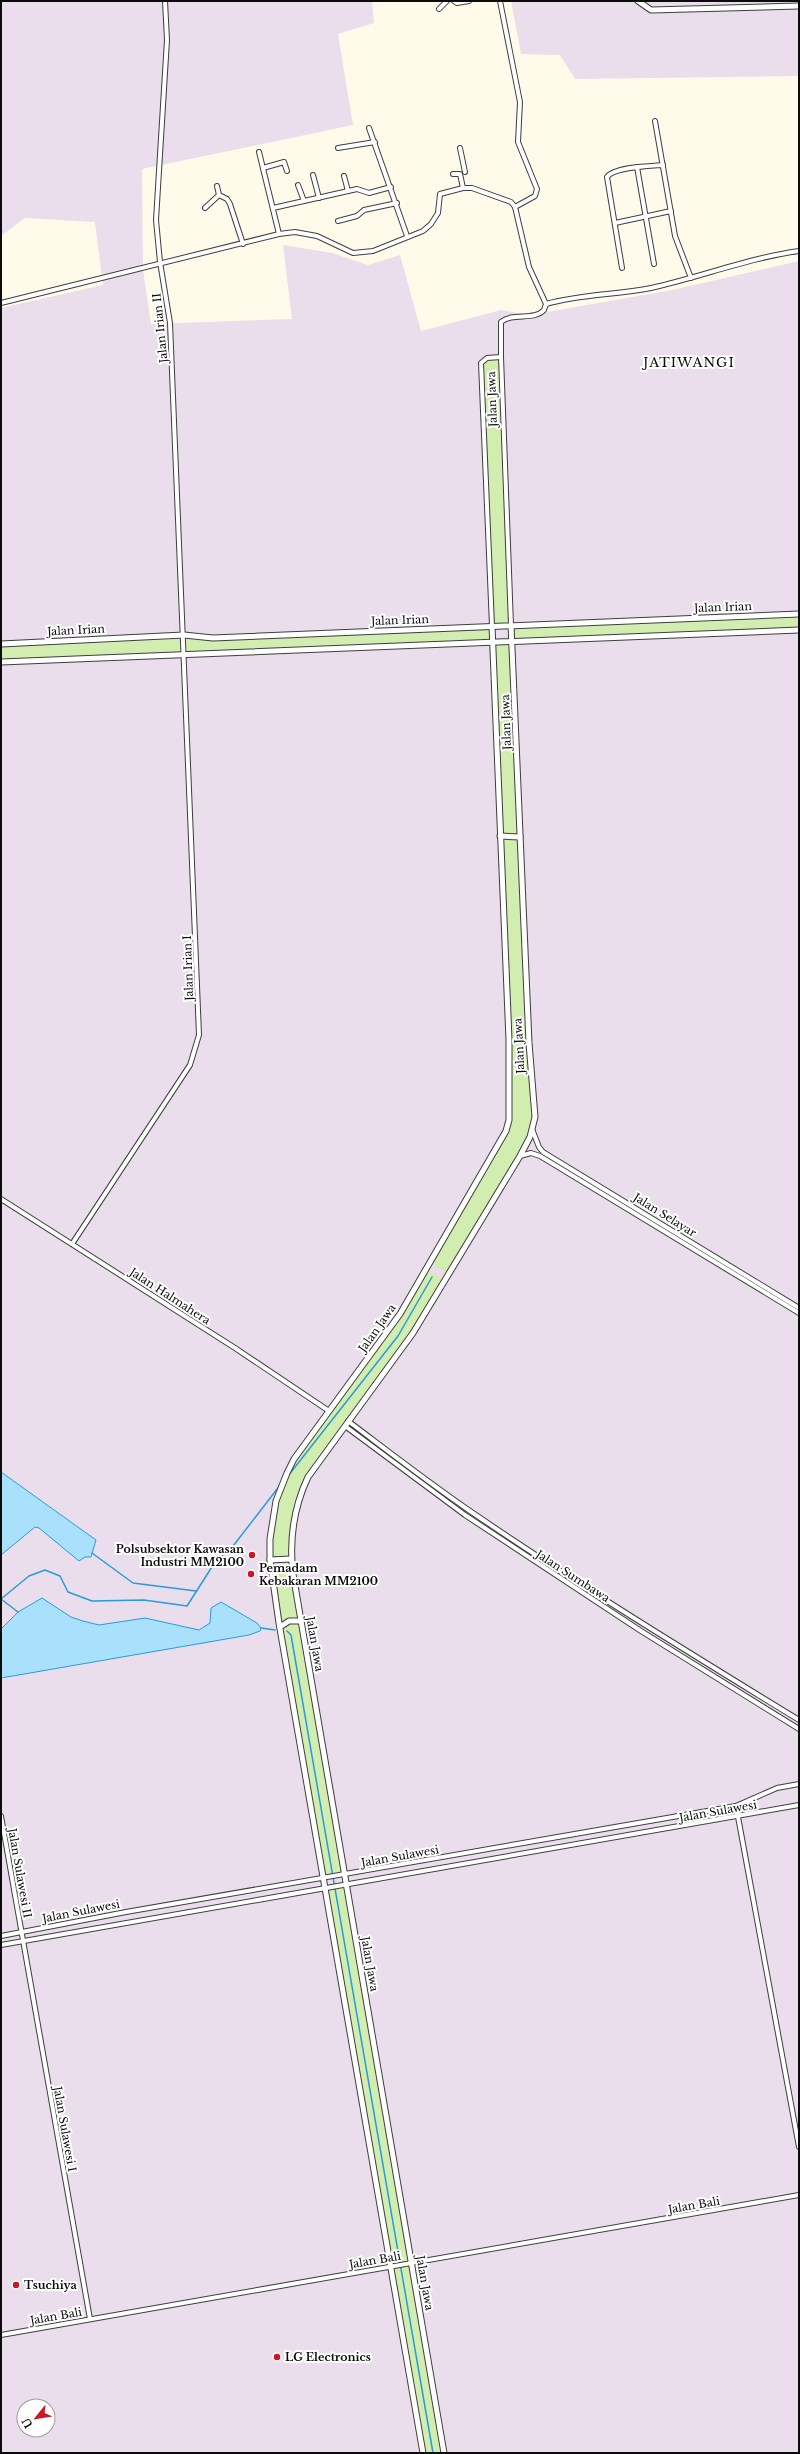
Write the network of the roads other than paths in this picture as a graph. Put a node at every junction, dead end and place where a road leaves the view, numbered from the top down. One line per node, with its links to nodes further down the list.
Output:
1 (165, 1): 43 (street, Jalan Irian II)
2 (448, 1): 8 (street)
3 (454, 1): 4 (street)
4 (469, 1)
5 (500, 1): 32 (street)
6 (638, 1): 7 (street)
7 (799, 6)
8 (439, 9)
9 (655, 121): 15 (street)
10 (369, 128): 11 (street)
11 (376, 142): 12 (street); 25 (street)
12 (338, 148)
13 (460, 148): 19 (street)
14 (259, 152): 16 (street)
15 (663, 165): 17 (street); 35 (street)
16 (263, 168): 18 (street); 34 (street)
17 (637, 168): 36 (street); 38 (street)
18 (287, 170)
19 (464, 172): 20 (street); 26 (street)
20 (453, 174)
21 (313, 175): 29 (street)
22 (344, 176): 27 (street)
23 (298, 185): 30 (street)
24 (217, 186): 28 (street)
25 (391, 188): 27 (street); 31 (street)
26 (463, 188): 32 (street); 40 (street)
27 (348, 191): 29 (street)
28 (219, 196): 33 (street); 41 (street)
29 (319, 198): 30 (street)
30 (304, 201): 34 (street)
31 (397, 203): 37 (street); 40 (street)
32 (514, 207): 48 (street)
33 (205, 208)
34 (273, 208): 39 (street)
35 (671, 211): 36 (street); 46 (street)
36 (645, 217): 38 (street); 44 (street)
37 (338, 221)
38 (615, 223): 45 (street)
39 (279, 234): 40 (street); 41 (street)
40 (407, 236)
41 (243, 244): 43 (street)
42 (799, 251): 46 (street)
43 (160, 262): 47 (street); 54 (street, Jalan Irian II)
44 (654, 264)
45 (622, 268)
46 (691, 278): 48 (street)
47 (1, 303)
48 (546, 304): 49 (street)
49 (500, 357): 51 (street, Jalan Jawa); 52 (street, Jalan Jawa)
50 (799, 614): 51 (street, Jalan Irian)
51 (511, 625): 52 (street, Jalan Irian); 55 (street, Jalan Jawa)
52 (492, 626): 54 (street, Jalan Irian); 56 (street, Jalan Jawa)
53 (799, 630): 55 (street)
54 (184, 635): 57 (street, Jalan Irian); 58 (street, Jalan Irian II)
55 (512, 641): 56 (street); 61 (street, Jalan Jawa)
56 (493, 642): 58 (street); 60 (street, Jalan Jawa)
57 (1, 644)
58 (184, 654): 59 (street); 69 (street, Jalan Irian I)
59 (1, 662)
60 (500, 836): 61 (street); 72 (street, Jalan Jawa)
61 (520, 837): 62 (street, Jalan Jawa)
62 (532, 1129): 63 (street, Jalan Jawa); 64 (street, Jalan Selayar)
63 (520, 1156): 65 (street, Jalan Selayar); 73 (street, Jalan Jawa)
64 (561, 1162): 65 (street); 66 (street, Jalan Selayar)
65 (558, 1167): 67 (street, Jalan Selayar)
66 (611, 1192): 67 (street); 70 (street, Jalan Selayar)
67 (608, 1196): 71 (street, Jalan Selayar)
68 (1, 1199): 69 (street, Jalan Halmahera)
69 (72, 1244): 72 (street, Jalan Halmahera)
70 (799, 1308)
71 (799, 1313)
72 (329, 1411): 75 (street, Jalan Jawa)
73 (346, 1424): 74 (street, Jalan Jawa); 77 (street, Jalan Sumbawa); 79 (street, Jalan Sumbawa)
74 (291, 1559): 75 (street); 76 (street, Jalan Jawa)
75 (270, 1560): 78 (street, Jalan Jawa)
76 (301, 1621): 78 (street); 91 (street, Jalan Jawa)
77 (644, 1626): 79 (street); 80 (street, Jalan Sumbawa)
78 (280, 1627): 92 (street, Jalan Jawa)
79 (641, 1630): 81 (street, Jalan Sumbawa)
80 (666, 1639): 81 (street); 82 (street, Jalan Sumbawa)
81 (663, 1644): 83 (street, Jalan Sumbawa)
82 (799, 1720)
83 (799, 1729)
84 (794, 1784): 85 (street, Jalan Sulawesi); 86 (street); 88 (street, Jalan Sulawesi)
85 (799, 1784)
86 (799, 1788)
87 (799, 1805): 90 (street, Jalan Sulawesi)
88 (736, 1806): 90 (street); 91 (street, Jalan Sulawesi)
89 (1, 1816): 95 (street, Jalan Sulawesi II)
90 (738, 1817): 93 (street, Jalan Sulawesi); 99 (street)
91 (342, 1875): 92 (street, Jalan Sulawesi); 93 (street, Jalan Jawa)
92 (325, 1878): 94 (street, Jalan Jawa); 95 (street, Jalan Sulawesi)
93 (344, 1886): 94 (street, Jalan Sulawesi); 101 (street, Jalan Jawa)
94 (327, 1888): 97 (street, Jalan Sulawesi); 102 (street, Jalan Jawa)
95 (21, 1932): 96 (street, Jalan Sulawesi); 97 (street, Jalan Sulawesi II)
96 (1, 1936)
97 (23, 1941): 98 (street, Jalan Sulawesi); 103 (street, Jalan Sulawesi I)
98 (1, 1945)
99 (799, 2147)
100 (799, 2195): 101 (street, Jalan Bali)
101 (409, 2263): 102 (street, Jalan Bali); 106 (street, Jalan Jawa)
102 (393, 2266): 103 (street, Jalan Bali); 105 (street, Jalan Jawa)
103 (90, 2319): 104 (street, Jalan Bali)
104 (1, 2335)
105 (423, 2453)
106 (444, 2453)

